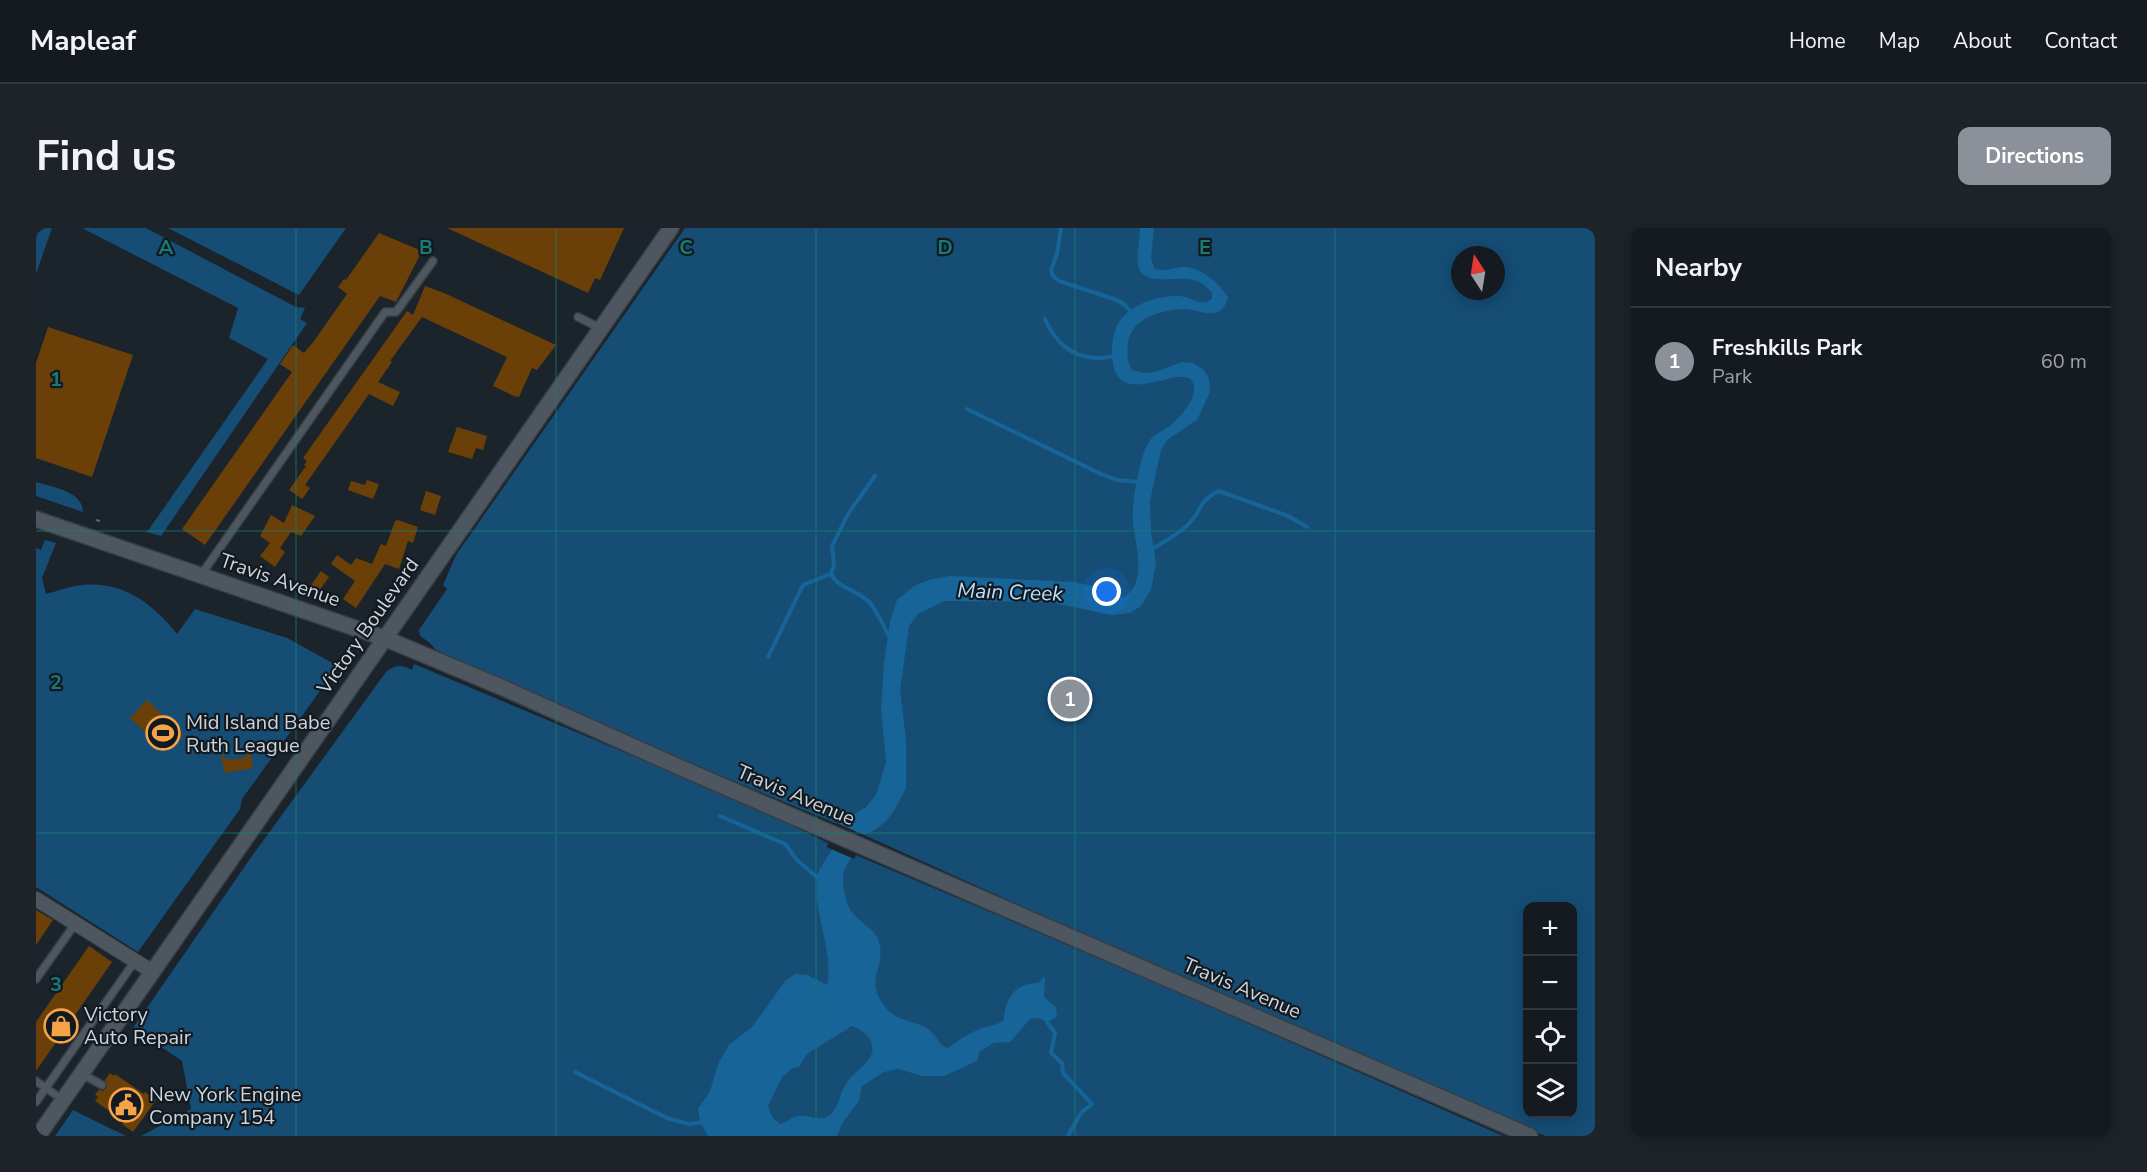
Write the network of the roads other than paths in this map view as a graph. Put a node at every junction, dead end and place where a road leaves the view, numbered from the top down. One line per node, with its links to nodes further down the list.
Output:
1 (671, 228): 4 (street, Victory Boulevard)
2 (433, 261): 6 (lane)
3 (578, 316): 4 (lane)
4 (602, 329): 7 (street, Victory Boulevard)
5 (36, 519): 6 (street, Travis Avenue)
6 (201, 575): 7 (street, Travis Avenue)
7 (384, 638): 11 (street, Victory Boulevard); 20 (street, Travis Avenue)
8 (36, 900): 9 (street)
9 (75, 924): 10 (street); 12 (lane)
10 (135, 961): 11 (street); 16 (lane)
11 (153, 972): 13 (street, Victory Boulevard)
12 (36, 980)
13 (82, 1074): 15 (lane); 17 (street, Victory Boulevard)
14 (36, 1081): 16 (lane)
15 (102, 1085)
16 (46, 1088): 17 (lane); 18 (lane)
17 (63, 1100): 19 (street, Victory Boulevard)
18 (36, 1101)
19 (38, 1136)
20 (1530, 1136)

